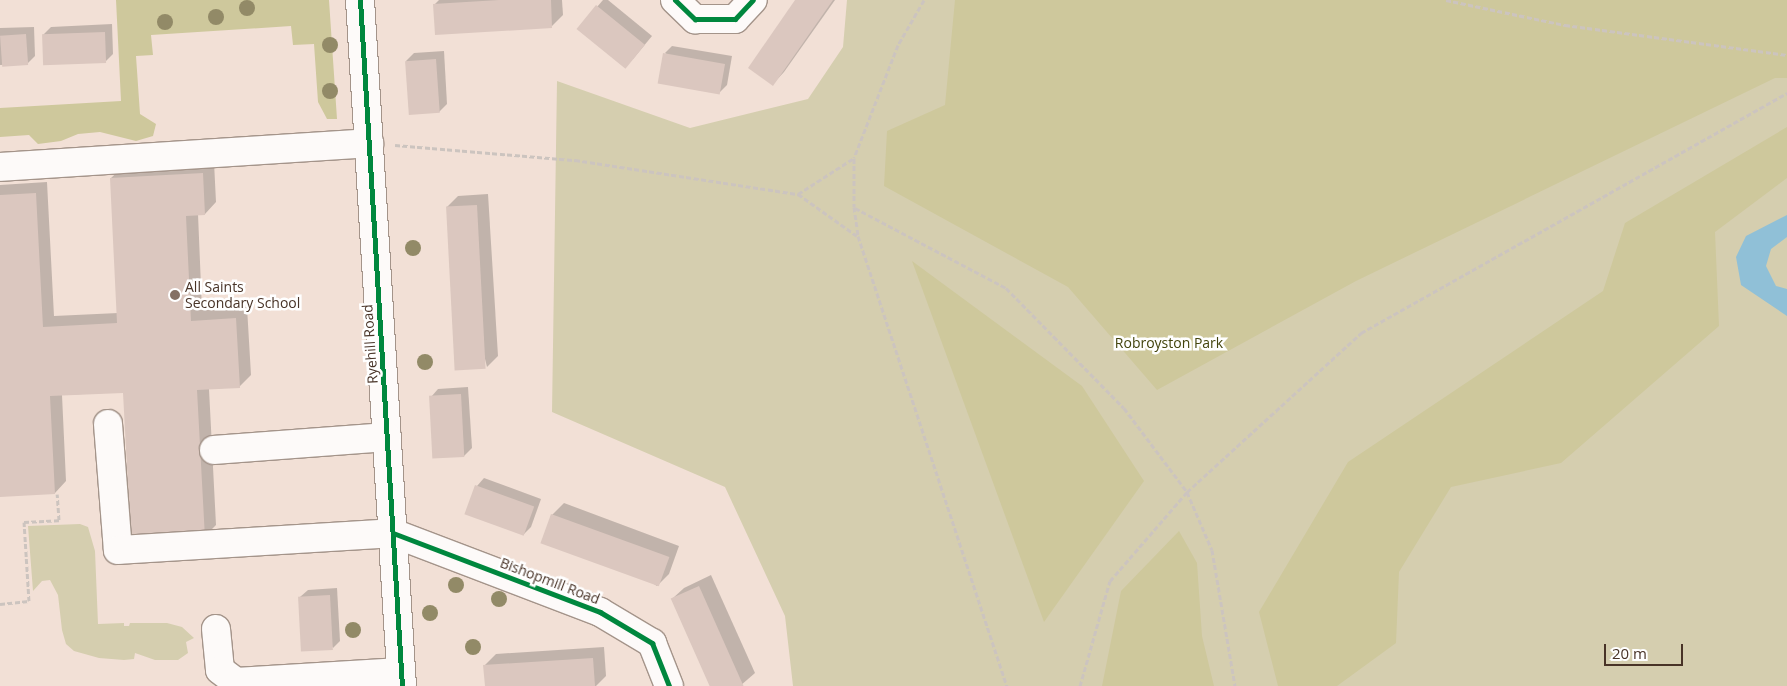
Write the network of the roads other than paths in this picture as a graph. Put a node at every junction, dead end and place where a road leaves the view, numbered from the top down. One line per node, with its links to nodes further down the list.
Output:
1 (360, 0): 4 (street, Ryehill Road)
2 (675, 0): 3 (street)
3 (753, 0)
4 (369, 143): 5 (street); 7 (street, Ryehill Road)
5 (0, 167)
6 (108, 424): 9 (street)
7 (387, 437): 8 (street); 9 (street, Ryehill Road)
8 (214, 450)
9 (393, 533): 11 (street, Ryehill Road); 12 (street, Bishopmill Road)
10 (216, 629): 11 (street)
11 (401, 679)
12 (669, 686)

